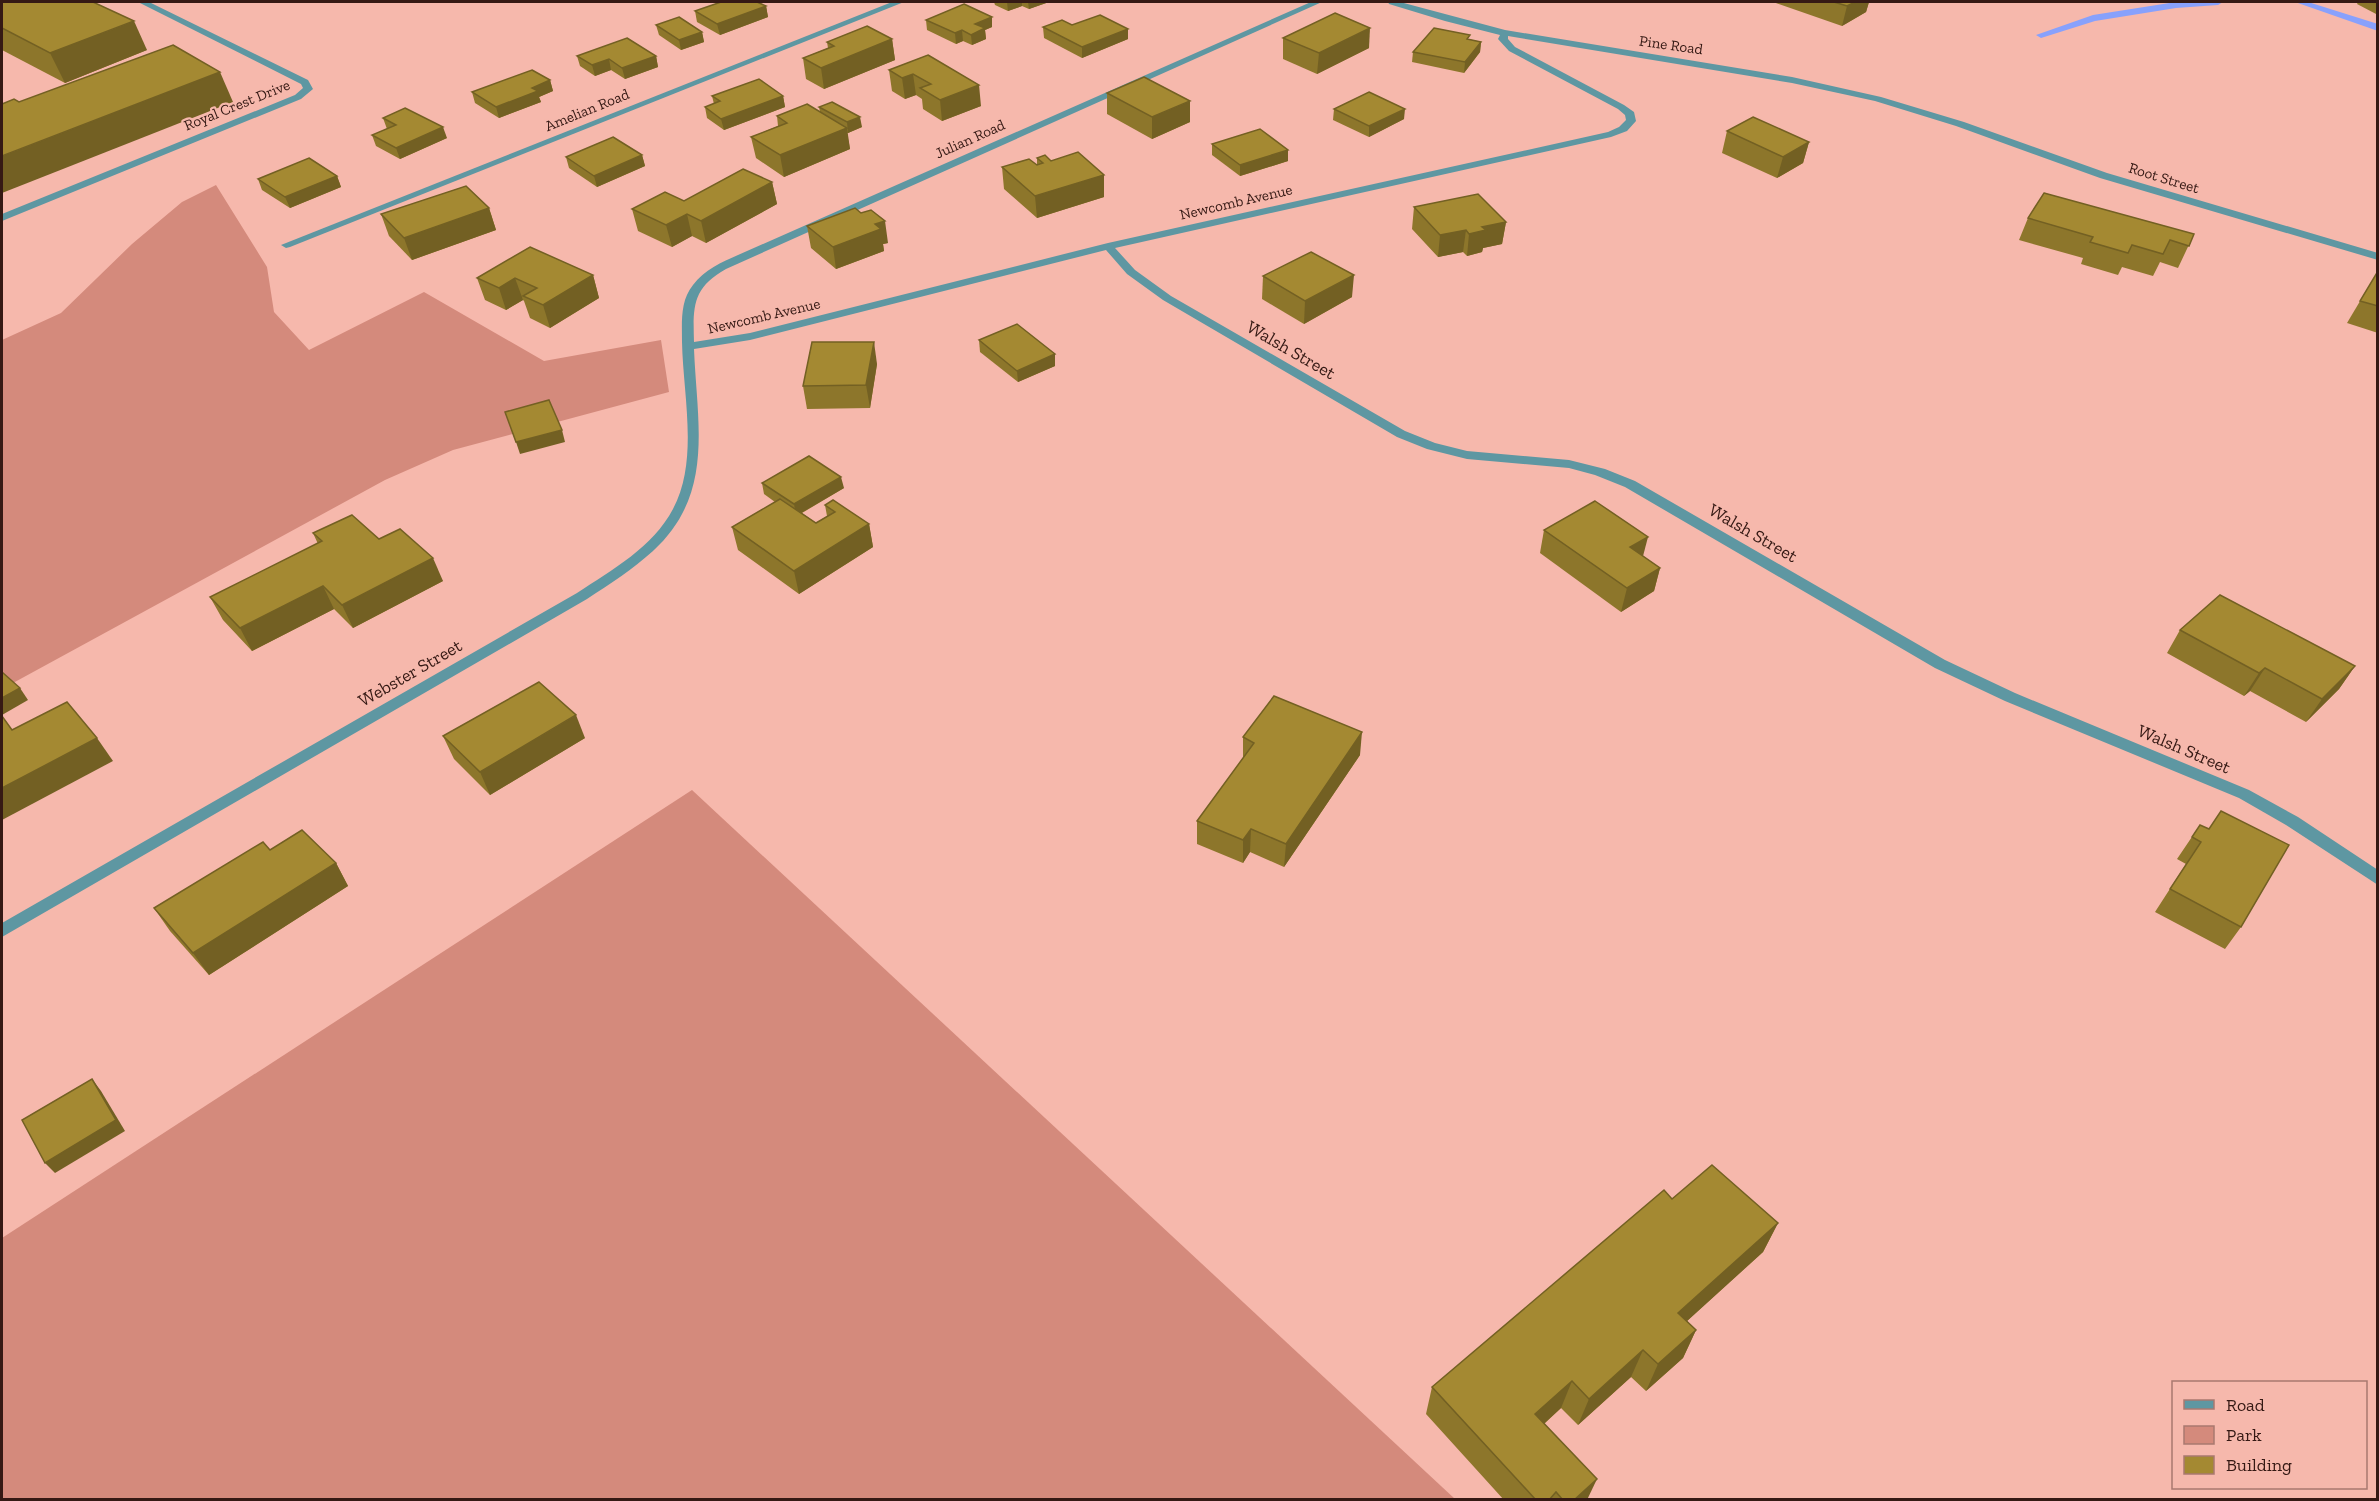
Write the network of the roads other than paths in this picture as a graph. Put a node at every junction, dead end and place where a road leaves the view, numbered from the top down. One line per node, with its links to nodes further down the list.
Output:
1 (143, 2): 7 (street, Royal Crest Drive)
2 (899, 2): 8 (street, Amelian Road)
3 (1317, 2): 11 (street, Julian Road)
4 (1392, 2): 5 (street, Pine Road)
5 (1505, 33): 6 (street, Pine Road); 9 (street, Newcomb Avenue)
6 (1946, 117): 10 (street, Root Street)
7 (2, 218)
8 (286, 245)
9 (1108, 246): 11 (street, Newcomb Avenue); 12 (street, Walsh Street)
10 (2378, 257)
11 (688, 347): 13 (street, Webster Street)
12 (2378, 879)
13 (2, 931)

